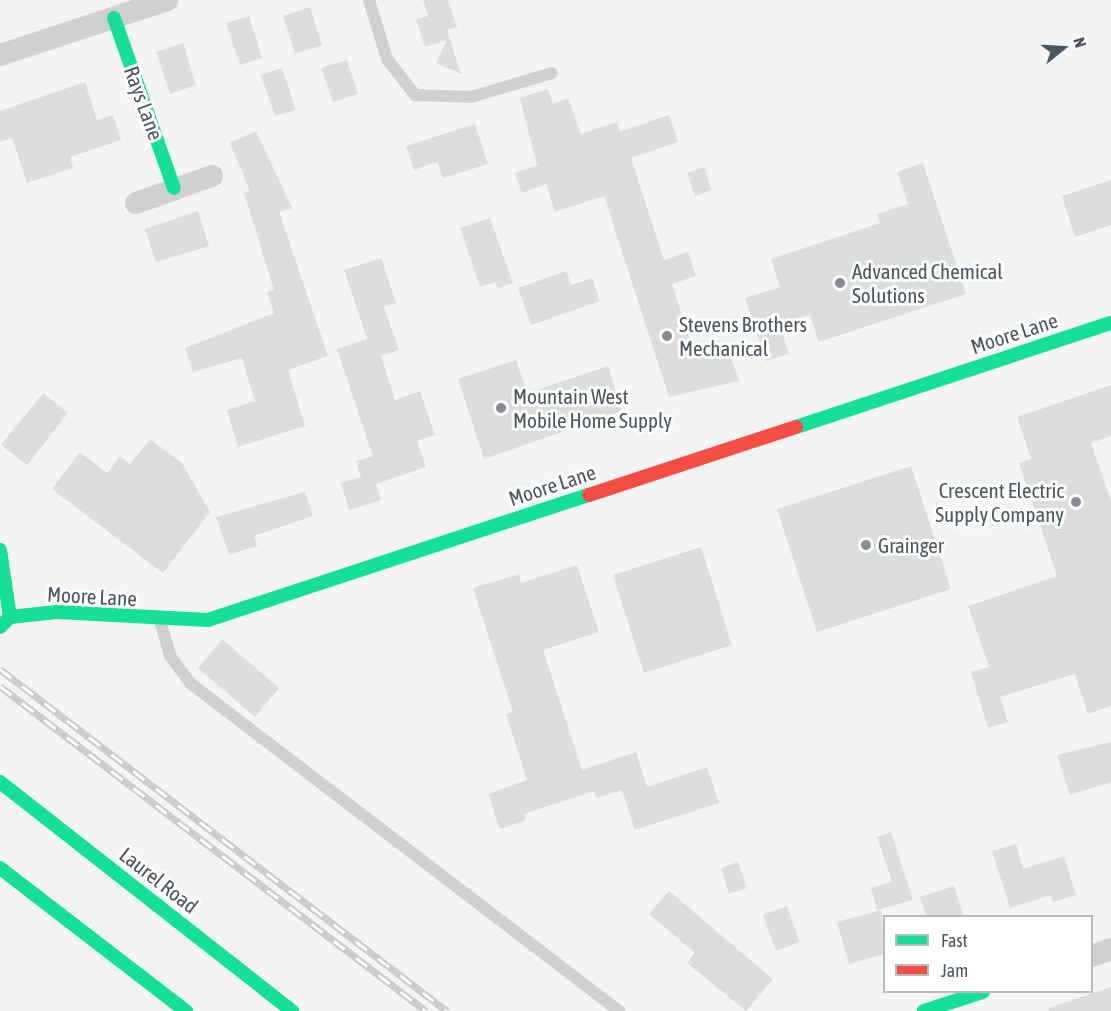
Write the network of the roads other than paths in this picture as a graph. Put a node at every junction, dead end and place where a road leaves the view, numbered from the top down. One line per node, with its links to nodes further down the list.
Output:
1 (369, 0): 5 (lane)
2 (155, 2): 3 (street)
3 (114, 18): 4 (street); 7 (street, Rays Lane)
4 (0, 55)
5 (552, 73)
6 (212, 176): 7 (street)
7 (174, 188): 8 (street)
8 (136, 203)
9 (1111, 323): 11 (street, Moore Lane)
10 (0, 550): 12 (street)
11 (160, 620): 12 (street, Moore Lane); 20 (lane)
12 (5, 622)
13 (0, 782): 19 (street, Laurel Road)
14 (0, 868): 18 (street)
15 (1111, 949): 16 (street)
16 (1093, 956)
17 (980, 993): 21 (street)
18 (186, 1011)
19 (292, 1011)
20 (619, 1011)
21 (924, 1011)

